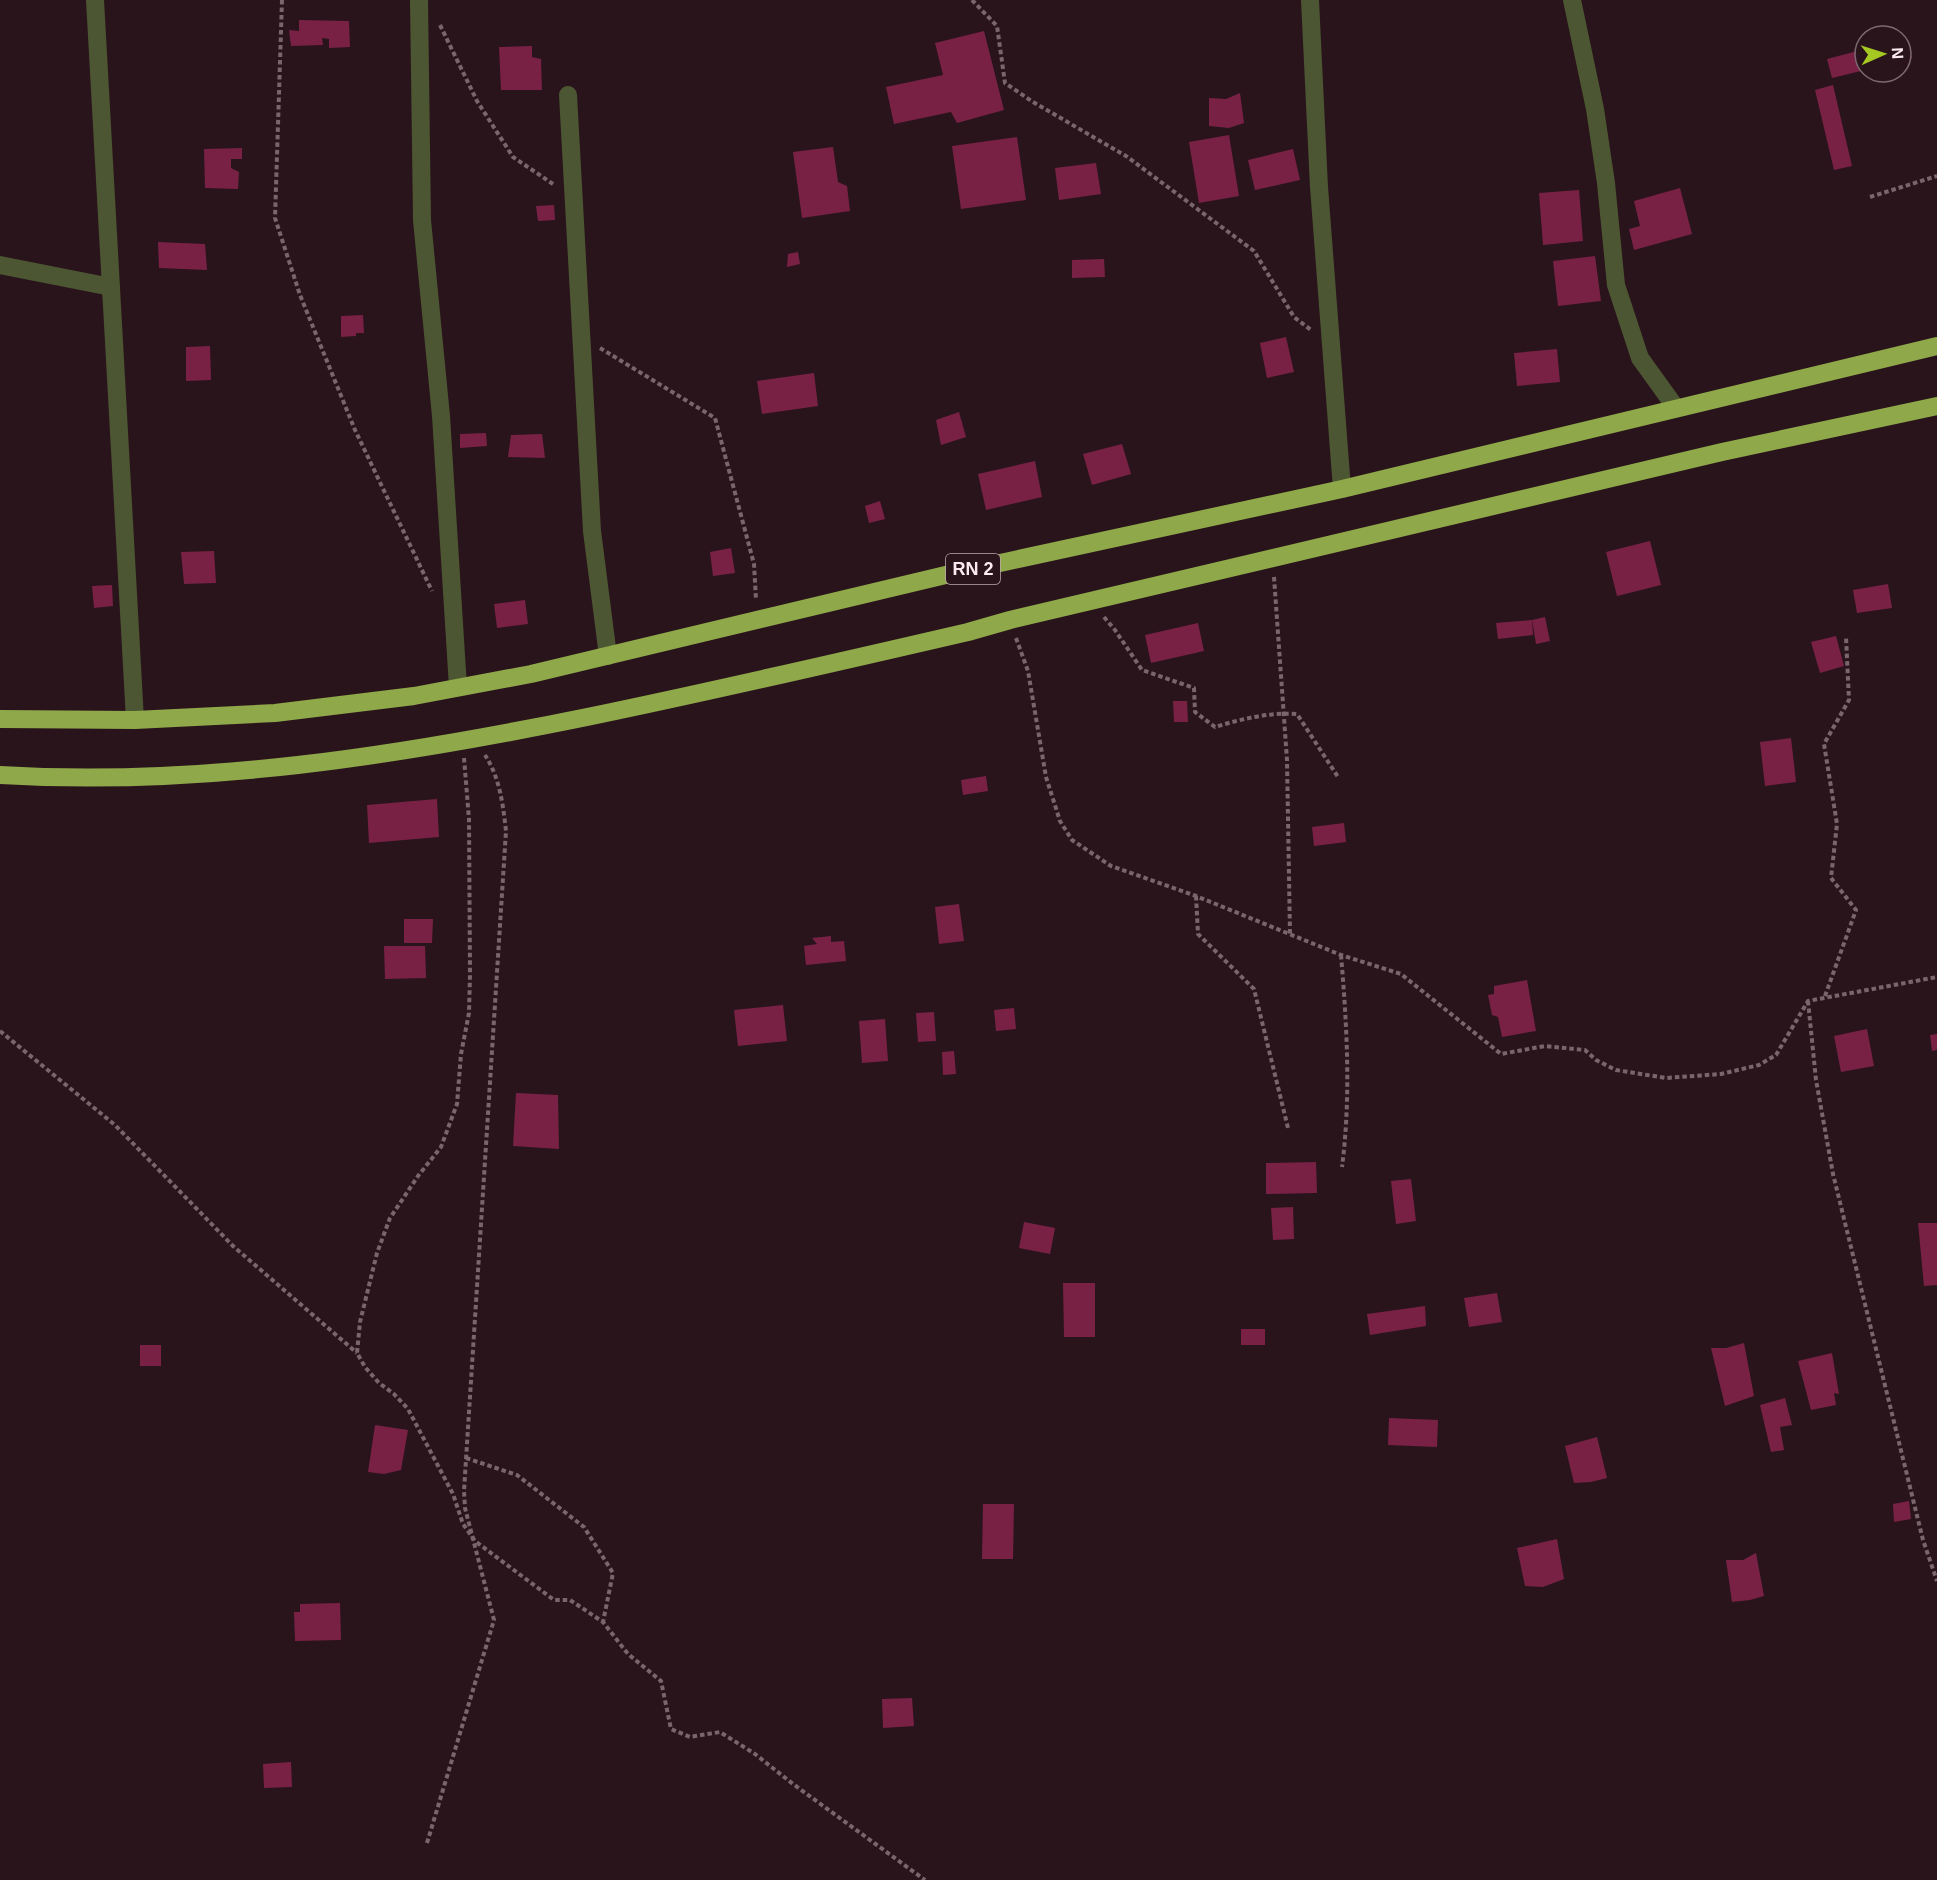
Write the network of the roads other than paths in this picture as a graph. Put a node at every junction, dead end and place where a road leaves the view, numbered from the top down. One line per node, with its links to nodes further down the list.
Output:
1 (95, 0): 7 (street)
2 (419, 0): 13 (street)
3 (1310, 0): 11 (street)
4 (1572, 0): 10 (street)
5 (568, 96): 12 (street)
6 (0, 265): 7 (street)
7 (111, 287): 15 (street)
8 (1937, 346): 10 (highway, RN 2)
9 (1937, 406): 16 (highway)
10 (1676, 408): 11 (highway, RN 2)
11 (1342, 489): 12 (highway, RN 2)
12 (608, 656): 13 (highway, RN 2)
13 (458, 687): 15 (highway, RN 2)
14 (0, 718): 15 (highway, RN 2)
15 (135, 720)
16 (0, 775)

